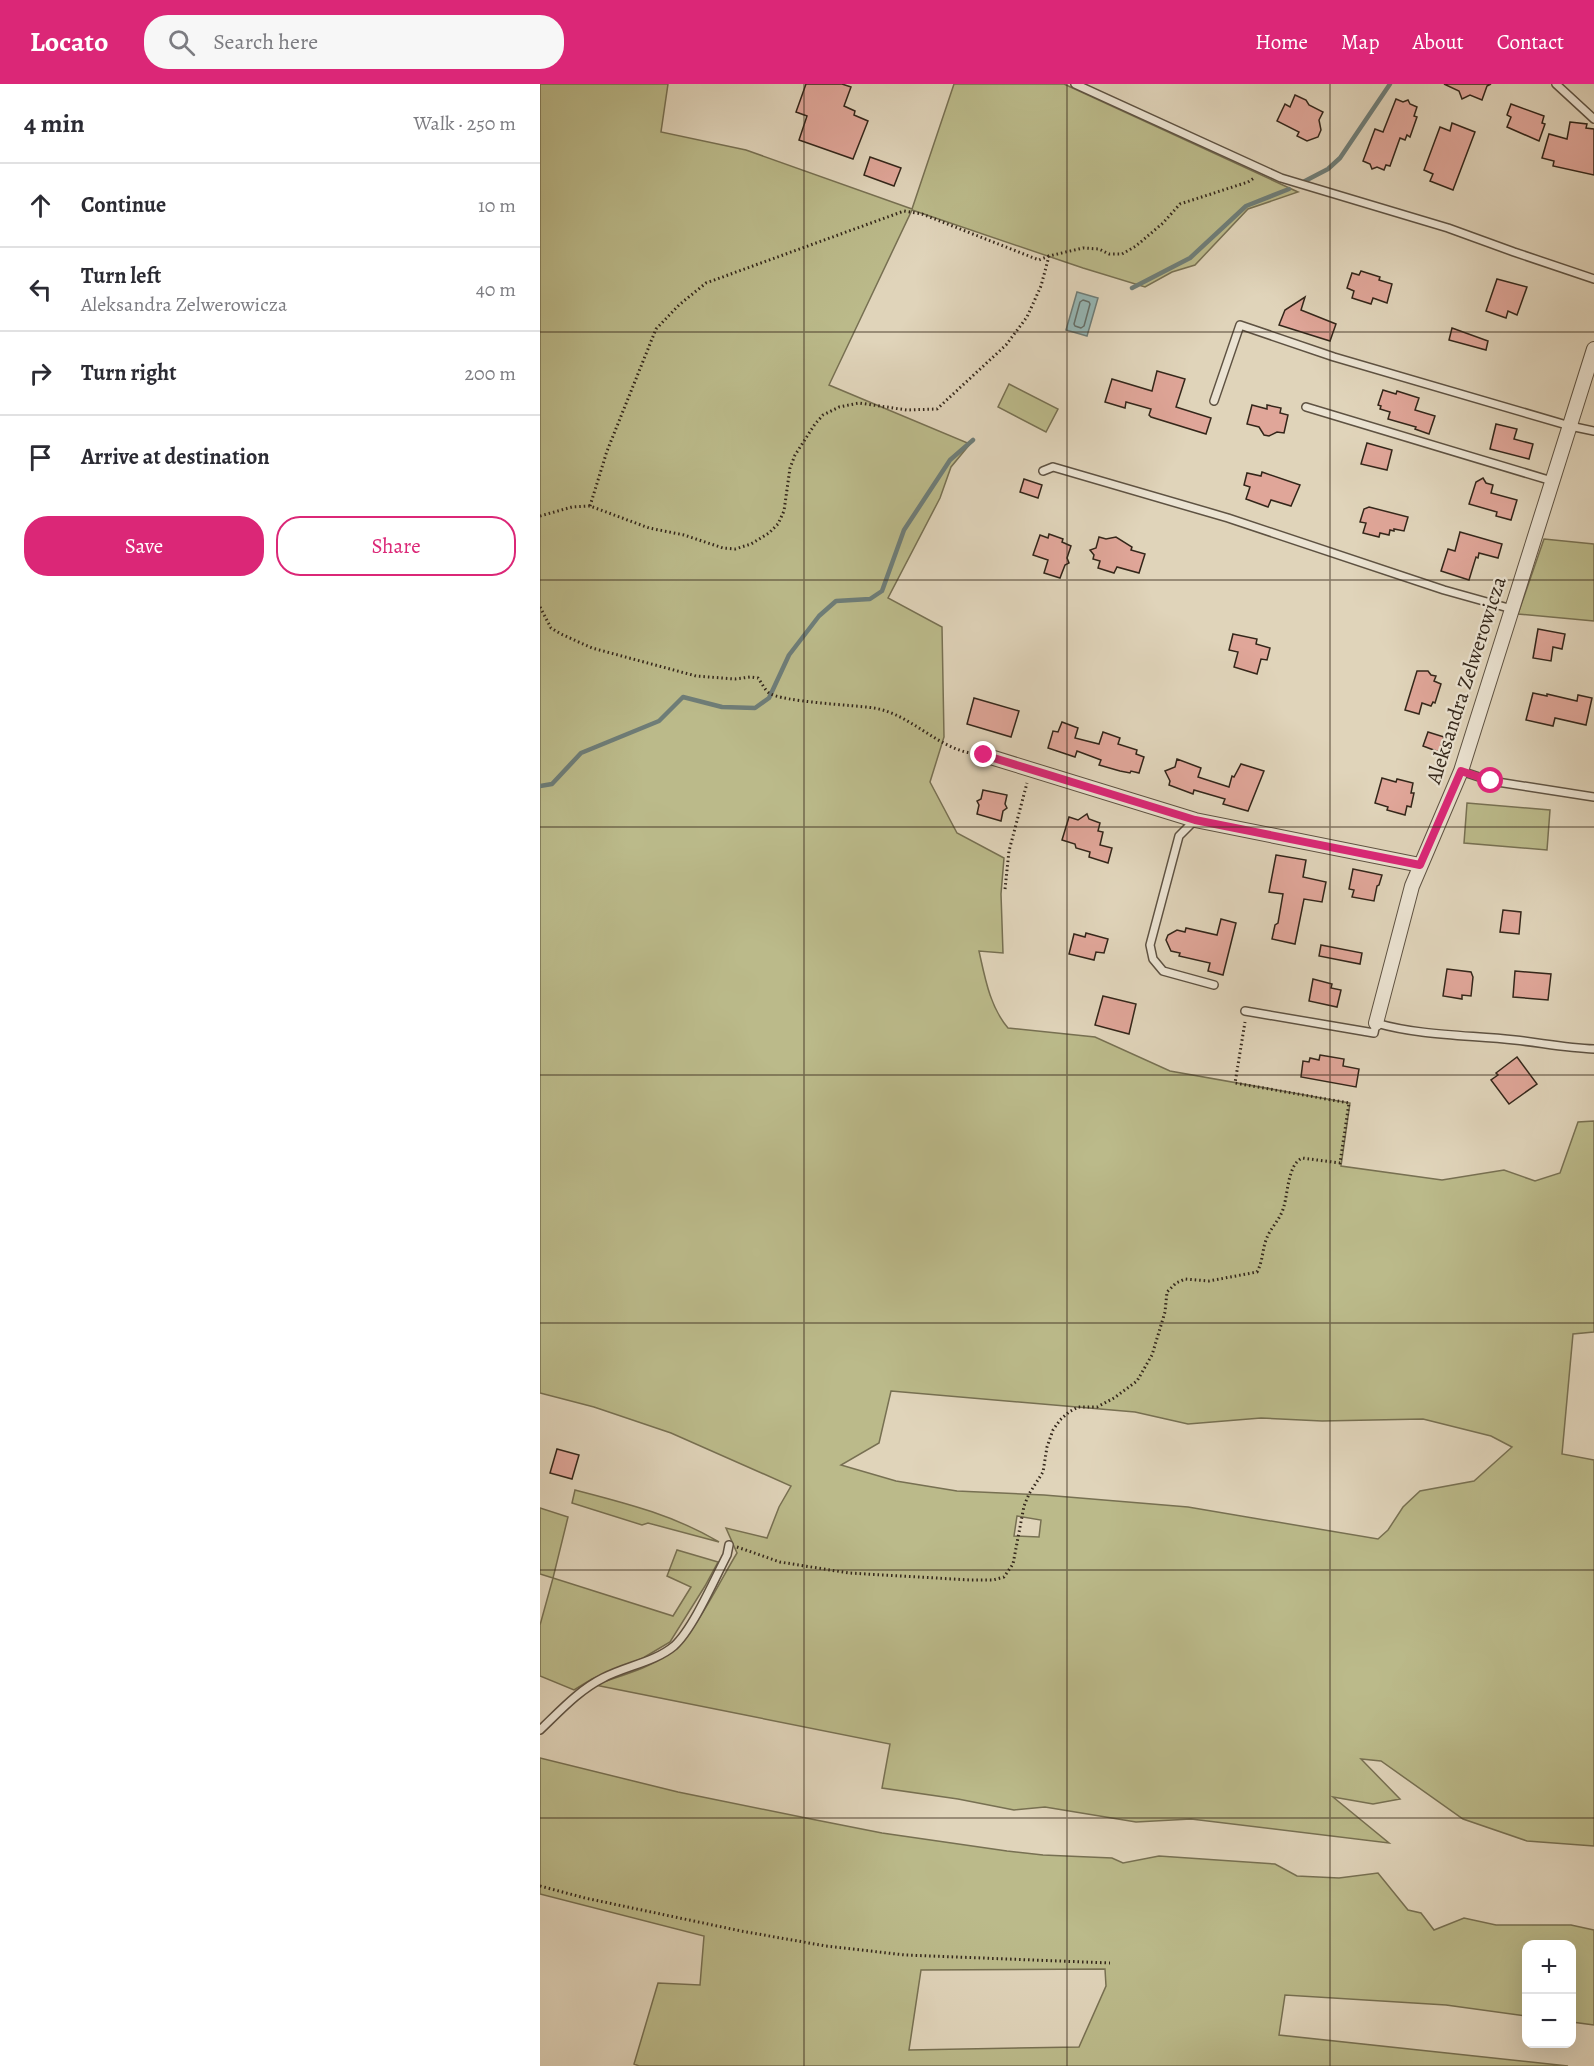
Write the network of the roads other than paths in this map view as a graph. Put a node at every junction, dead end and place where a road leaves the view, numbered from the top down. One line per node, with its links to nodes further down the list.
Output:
1 (1075, 84): 4 (lane)
2 (1556, 84): 3 (lane)
3 (1594, 119)
4 (1594, 279)
5 (1594, 349): 8 (street, Aleksandra Zelwerowicza)
6 (1214, 401): 8 (lane)
7 (1306, 407): 11 (lane)
8 (1570, 426): 9 (lane); 11 (street, Aleksandra Zelwerowicza)
9 (1594, 431)
10 (1043, 471): 12 (lane)
11 (1552, 481): 12 (street, Aleksandra Zelwerowicza)
12 (1512, 609): 14 (street, Aleksandra Zelwerowicza)
13 (984, 755): 16 (street)
14 (1461, 771): 15 (lane); 17 (street, Aleksandra Zelwerowicza)
15 (1594, 797)
16 (1195, 820): 17 (street); 18 (lane)
17 (1420, 865): 20 (street, Aleksandra Zelwerowicza)
18 (1214, 985)
19 (1245, 1011): 20 (lane)
20 (1376, 1023): 21 (lane)
21 (1594, 1049)
22 (729, 1545): 23 (lane)
23 (540, 1730)

